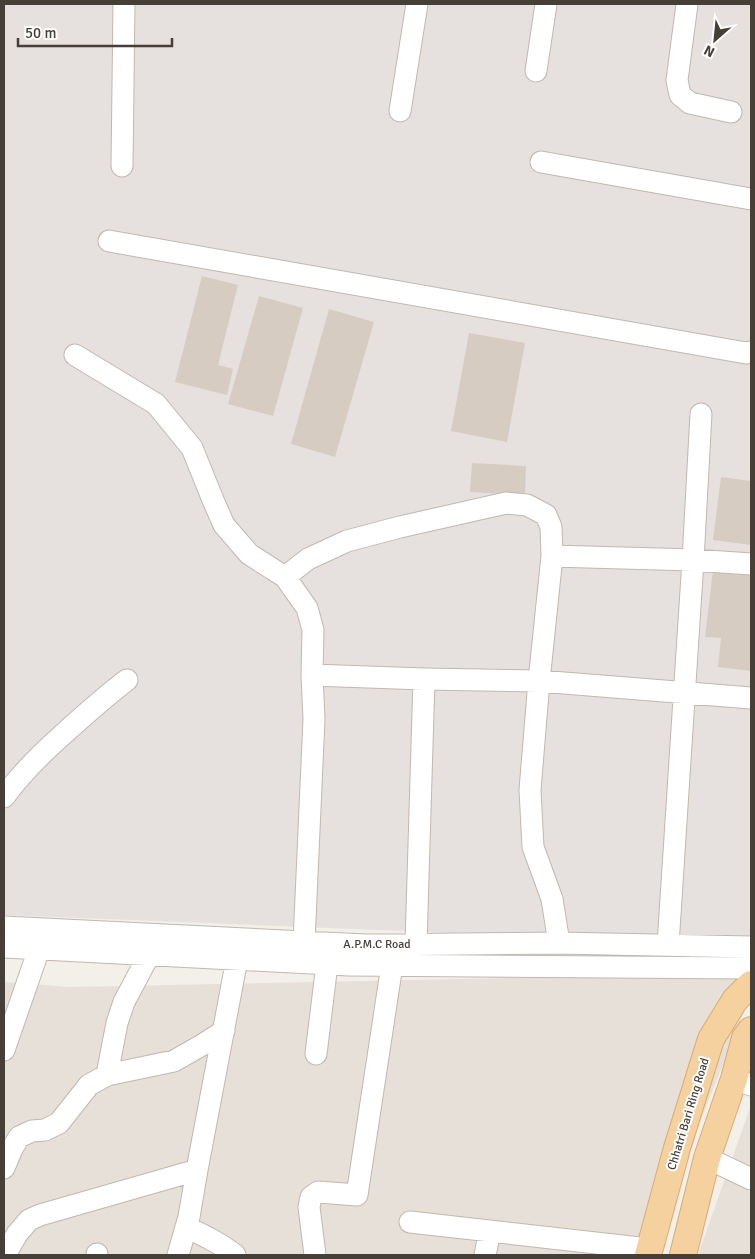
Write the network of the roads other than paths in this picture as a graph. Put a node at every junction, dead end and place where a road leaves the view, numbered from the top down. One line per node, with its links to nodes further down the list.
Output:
1 (124, 4): 9 (street)
2 (417, 4): 6 (street)
3 (546, 4): 5 (street)
4 (687, 4): 7 (street)
5 (536, 71)
6 (400, 111)
7 (731, 112)
8 (541, 162): 10 (street)
9 (122, 166)
10 (751, 199)
11 (109, 241): 12 (street)
12 (751, 352)
13 (76, 355): 18 (street)
14 (700, 414): 16 (street)
15 (552, 556): 16 (street); 18 (street); 22 (street)
16 (693, 560): 17 (street); 23 (street)
17 (751, 564)
18 (284, 577): 19 (street)
19 (312, 675): 20 (street); 27 (street)
20 (424, 679): 22 (street); 29 (street)
21 (126, 680): 25 (street)
22 (539, 681): 23 (street); 28 (street)
23 (685, 692): 24 (street); 30 (street)
24 (751, 698)
25 (4, 797)
26 (4, 926): 27 (street, A.P.M.C Road)
27 (304, 942): 29 (street, A.P.M.C Road)
28 (559, 943): 29 (street, A.P.M.C Road); 30 (street, A.P.M.C Road)
29 (416, 944)
30 (668, 945): 32 (street, A.P.M.C Road)
31 (4, 947): 33 (street, A.P.M.C Road)
32 (751, 947)
33 (39, 949): 34 (street, A.P.M.C Road); 42 (street)
34 (149, 955): 35 (street, A.P.M.C Road); 44 (street)
35 (237, 959): 36 (street, A.P.M.C Road); 41 (street)
36 (328, 964): 37 (street, A.P.M.C Road); 43 (street)
37 (392, 965): 38 (street, A.P.M.C Road); 57 (street)
38 (751, 968)
39 (751, 984): 53 (main road, Chhatri Bari Ring Road)
40 (751, 1030): 45 (main road)
41 (224, 1031): 44 (street); 48 (street)
42 (4, 1050)
43 (316, 1054)
44 (107, 1075): 47 (street)
45 (742, 1082): 46 (main road)
46 (707, 1158): 49 (street); 59 (main road)
47 (4, 1168)
48 (197, 1170): 51 (street); 54 (street)
49 (751, 1179)
50 (410, 1222): 52 (street)
51 (186, 1227): 55 (street); 56 (street)
52 (490, 1231): 53 (street); 58 (street)
53 (649, 1252)
54 (5, 1255)
55 (178, 1255)
56 (234, 1255)
57 (315, 1255)
58 (485, 1255)
59 (683, 1255)

